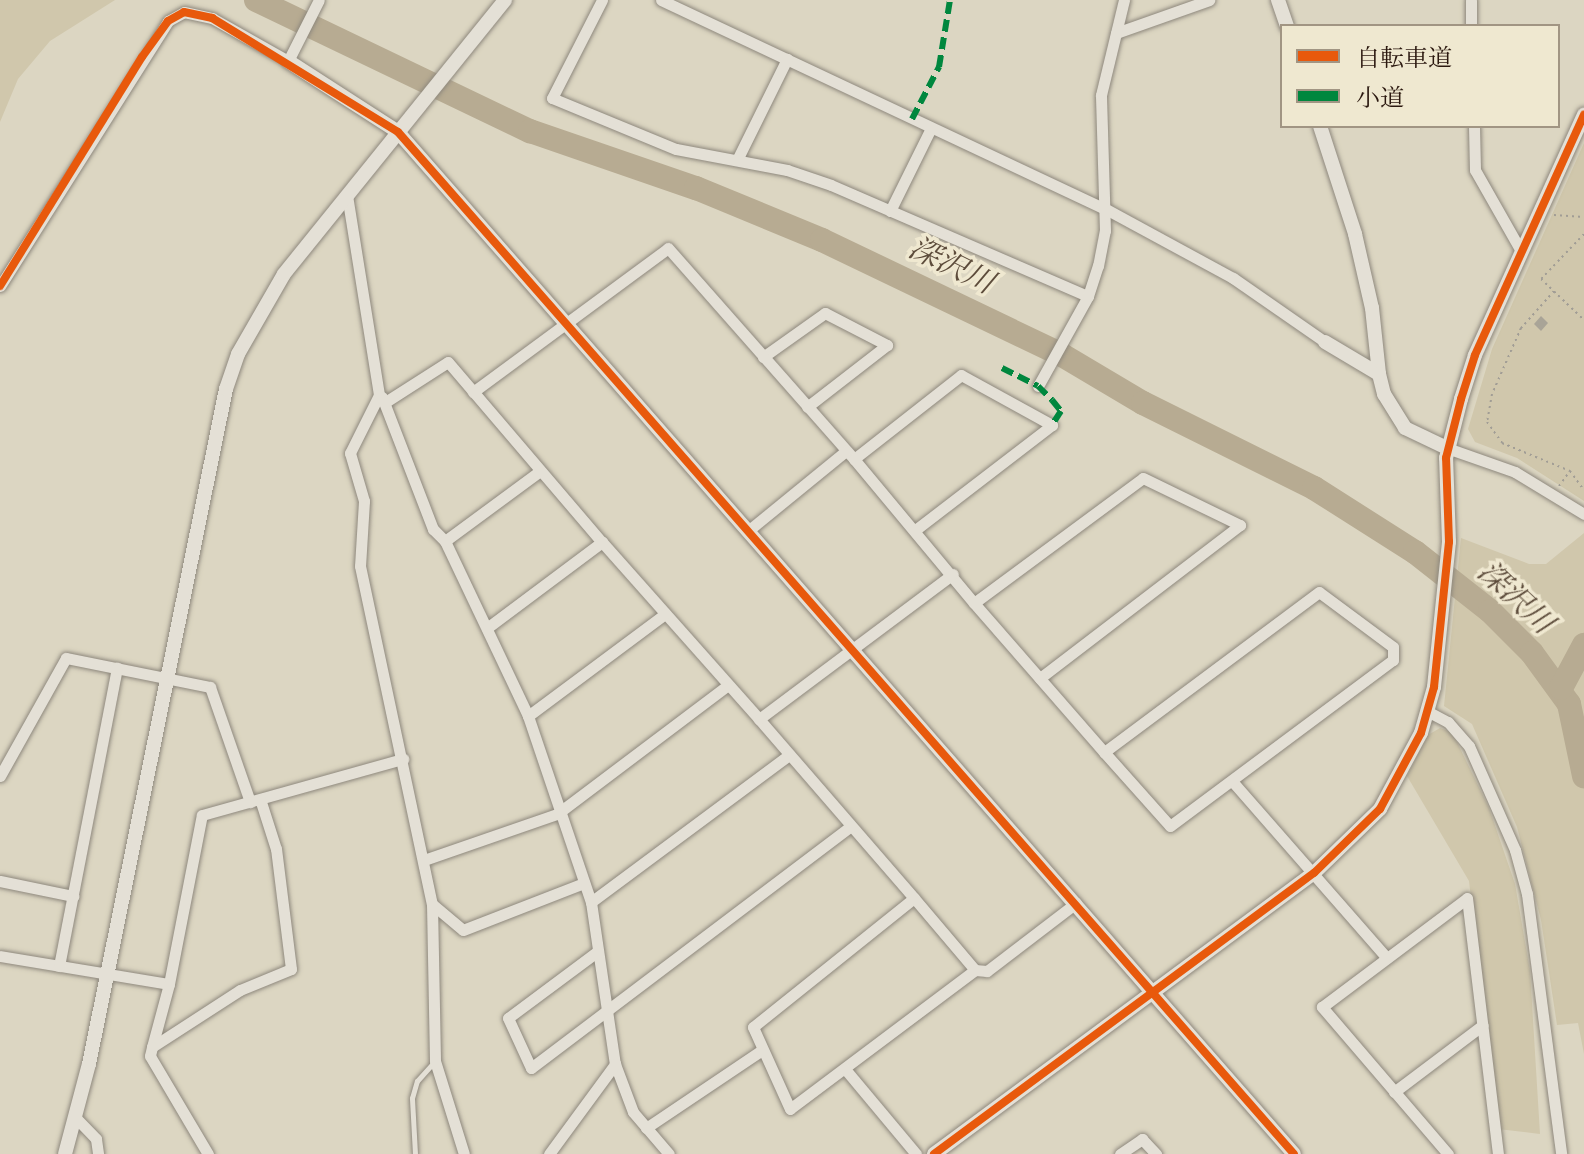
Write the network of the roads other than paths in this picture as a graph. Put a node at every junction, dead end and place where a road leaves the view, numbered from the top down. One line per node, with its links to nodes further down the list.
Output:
1 (319, 0): 13 (street)
2 (505, 0): 18 (street)
3 (602, 0): 19 (street)
4 (661, 0): 12 (street)
5 (1124, 0): 11 (street)
6 (1209, 0): 11 (street)
7 (1278, 0): 9 (street)
8 (1471, 0): 10 (street)
9 (1286, 24)
10 (1471, 24)
11 (1116, 33): 21 (street)
12 (787, 59): 15 (street); 19 (street)
13 (288, 61): 18 (street); 24 (street)
14 (1584, 115): 23 (street)
15 (931, 128): 21 (street); 22 (street)
16 (1321, 128): 29 (street)
17 (1474, 128): 23 (street)
18 (398, 132): 20 (street); 26 (street)
19 (737, 160): 22 (street)
20 (347, 195): 32 (street); 48 (street)
21 (1104, 208): 25 (street); 27 (street)
22 (890, 211): 25 (street)
23 (1521, 251): 34 (street)
24 (0, 286)
25 (1088, 296): 30 (street)
26 (568, 321): 28 (street); 31 (street); 38 (street)
27 (1325, 342): 29 (street)
28 (763, 357): 33 (street); 33 (street)
29 (1379, 374): 34 (street)
30 (1038, 386)
31 (473, 392): 32 (street); 36 (street)
32 (383, 398): 40 (street); 56 (street)
33 (807, 407): 35 (street)
34 (1447, 448): 37 (street); 51 (street)
35 (850, 455): 38 (street); 39 (street); 39 (street)
36 (540, 471): 40 (street); 41 (street)
37 (1584, 514)
38 (749, 530): 46 (street)
39 (915, 530): 42 (street)
40 (445, 541): 45 (street)
41 (602, 542): 44 (street); 45 (street)
42 (953, 574): 43 (street); 46 (street)
43 (974, 603): 49 (street); 49 (street)
44 (665, 614): 50 (street); 52 (street)
45 (487, 628): 52 (street)
46 (853, 649): 53 (street); 69 (street)
47 (117, 668): 48 (street); 57 (street); 66 (street)
48 (167, 677): 59 (street); 76 (street)
49 (1040, 678): 54 (street)
50 (728, 685): 53 (street); 60 (street)
51 (1427, 711): 63 (street); 103 (street)
52 (528, 716): 60 (street)
53 (759, 719): 55 (street)
54 (1104, 752): 58 (street); 58 (street)
55 (789, 755): 61 (street); 68 (street)
56 (403, 759): 59 (street); 62 (street)
57 (0, 776)
58 (1232, 781): 63 (street)
59 (255, 800): 77 (street); 81 (street)
60 (557, 814): 62 (street); 65 (street)
61 (851, 826): 67 (street); 79 (street)
62 (424, 860): 70 (street)
63 (1314, 873): 73 (street); 78 (street)
64 (0, 881): 66 (street)
65 (584, 883): 68 (street); 70 (street)
66 (73, 896): 74 (street)
67 (914, 898): 75 (street); 82 (street)
68 (591, 902): 71 (street)
69 (1076, 903): 75 (street); 78 (street)
70 (432, 904): 83 (street)
71 (598, 951): 79 (street); 79 (street)
72 (0, 956): 74 (street)
73 (1387, 958): 80 (street); 86 (street)
74 (59, 966): 76 (street)
75 (975, 970): 85 (street)
76 (107, 976): 77 (street); 87 (street)
77 (169, 984): 81 (street)
78 (1151, 991): 97 (street); 100 (street)
79 (608, 1011): 84 (street)
80 (1483, 1025): 86 (street); 102 (street)
81 (152, 1047): 91 (street)
82 (762, 1050): 85 (street); 88 (street)
83 (435, 1061): 92 (lane); 93 (street)
84 (615, 1064): 88 (street); 94 (street)
85 (845, 1069): 96 (street)
86 (1394, 1092): 101 (street)
87 (76, 1118): 89 (street); 90 (street)
88 (646, 1128): 95 (street)
89 (65, 1154)
90 (98, 1154)
91 (208, 1154)
92 (415, 1154)
93 (464, 1154)
94 (549, 1154)
95 (669, 1154)
96 (916, 1154)
97 (934, 1154)
98 (1120, 1154): 99 (street)
99 (1156, 1154)
100 (1294, 1154)
101 (1448, 1154)
102 (1498, 1154)
103 (1561, 1154)

